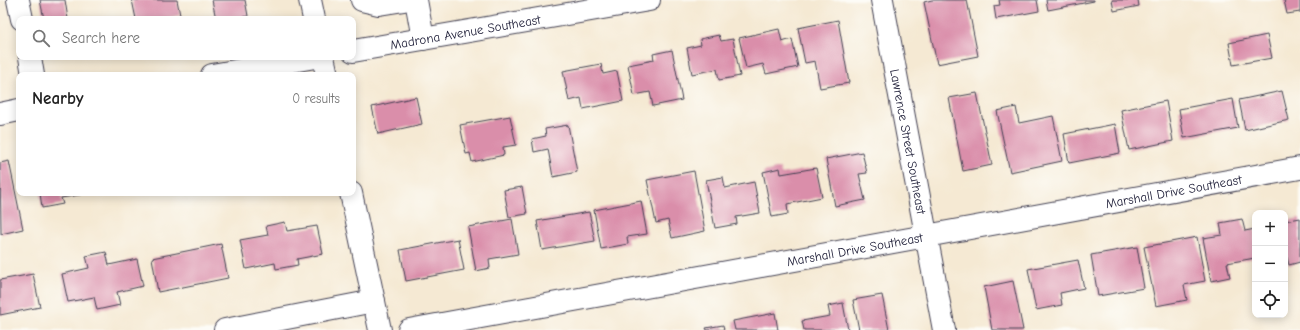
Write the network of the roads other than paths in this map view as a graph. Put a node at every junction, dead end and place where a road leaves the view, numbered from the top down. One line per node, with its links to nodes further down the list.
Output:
1 (18, 0): 8 (street)
2 (310, 0): 9 (street)
3 (362, 0): 4 (street)
4 (404, 0)
5 (416, 0): 10 (street)
6 (649, 0): 10 (street, Madrona Avenue Southeast)
7 (882, 0): 22 (street, Lawrence Street Southeast)
8 (21, 16)
9 (313, 16)
10 (423, 39): 11 (street, Madrona Avenue Southeast)
11 (356, 50)
12 (31, 60): 15 (street)
13 (298, 60): 16 (street)
14 (324, 60): 17 (street)
15 (33, 72)
16 (229, 72)
17 (326, 72)
18 (16, 111): 19 (street)
19 (0, 114)
20 (1300, 168): 22 (street, Marshall Drive Southeast)
21 (352, 196): 23 (street)
22 (926, 235): 26 (street, Marshall Drive Southeast); 27 (street, Lawrence Street Southeast)
23 (374, 301): 24 (street); 25 (street)
24 (225, 330)
25 (380, 330)
26 (409, 330)
27 (944, 330)

